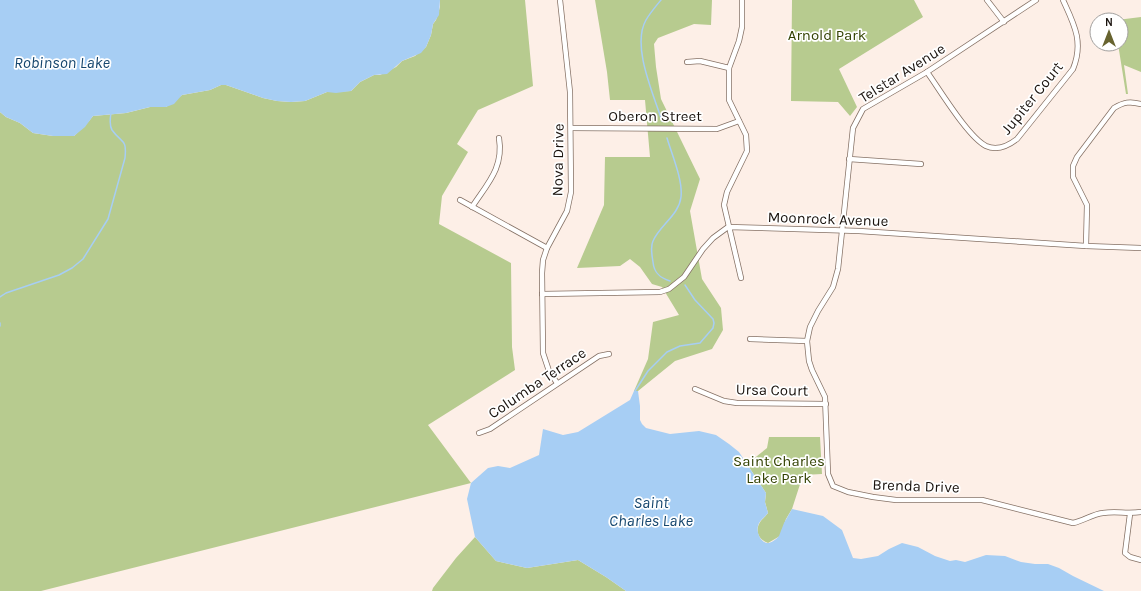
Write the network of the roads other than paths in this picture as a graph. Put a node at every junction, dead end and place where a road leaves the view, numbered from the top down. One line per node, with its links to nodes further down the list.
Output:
1 (560, 0): 12 (street, Nova Drive)
2 (742, 0): 8 (street)
3 (987, 0): 6 (street)
4 (1036, 0): 6 (street, Telstar Avenue)
5 (1063, 0): 9 (street, Jupiter Court)
6 (1004, 22): 9 (street, Telstar Avenue)
7 (687, 62): 8 (street)
8 (729, 68): 11 (street)
9 (928, 72): 14 (street, Telstar Avenue)
10 (1141, 104): 20 (street)
11 (739, 121): 12 (street, Oberon Street); 18 (street)
12 (571, 128): 21 (street, Nova Drive)
13 (499, 138): 17 (street)
14 (849, 159): 15 (street); 19 (street, Telstar Avenue)
15 (921, 164)
16 (460, 200): 17 (street)
17 (472, 207): 21 (street)
18 (728, 227): 19 (street, Moonrock Avenue); 23 (street); 24 (street)
19 (842, 231): 20 (street, Moonrock Avenue); 26 (street, Brenda Drive)
20 (1086, 246): 22 (street, Moonrock Avenue)
21 (547, 248): 24 (street, Nova Drive)
22 (1141, 248)
23 (741, 278)
24 (542, 294): 28 (street, Nova Drive)
25 (750, 338): 26 (street)
26 (807, 341): 30 (street, Brenda Drive)
27 (609, 354): 28 (street, Columba Terrace)
28 (557, 383): 31 (street, Columba Terrace)
29 (695, 389): 30 (street, Ursa Court)
30 (826, 404): 33 (street, Brenda Drive)
31 (479, 433)
32 (1141, 512): 33 (street, Brenda Drive)
33 (1130, 514): 34 (street)
34 (1141, 560)

